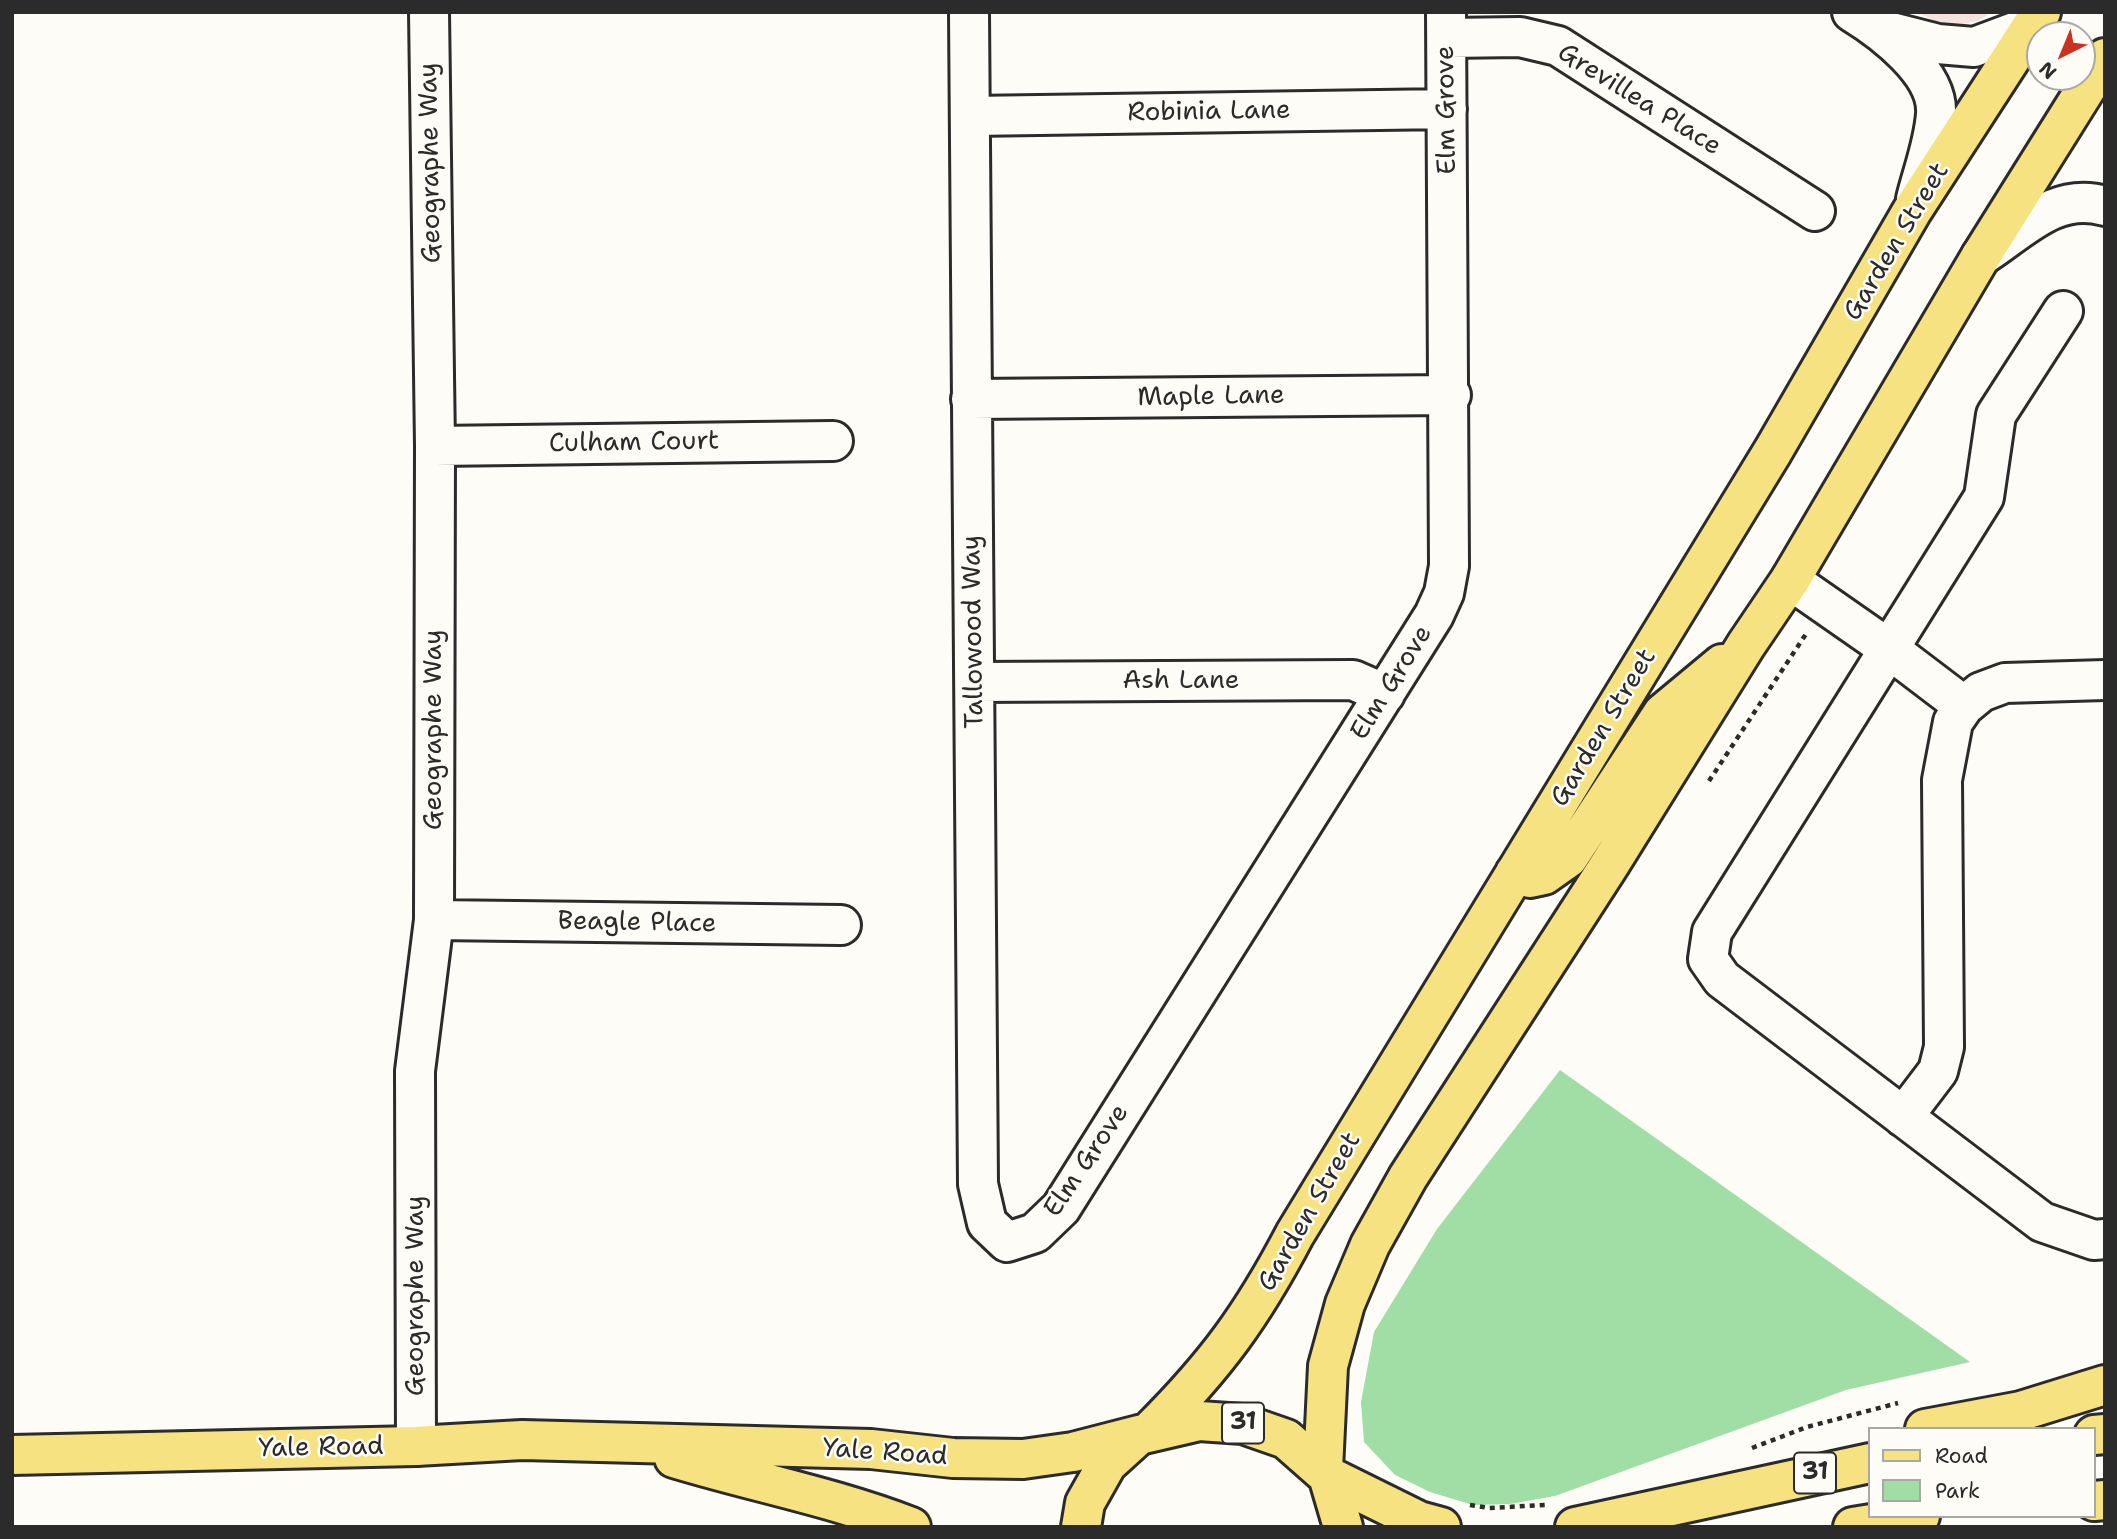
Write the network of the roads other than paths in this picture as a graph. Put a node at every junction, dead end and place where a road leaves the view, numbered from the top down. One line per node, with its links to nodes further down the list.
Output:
1 (429, 12): 17 (street, Geographe Way)
2 (969, 12): 8 (street, Tallowood Way)
3 (2037, 19): 4 (street); 11 (main road, Garden Street)
4 (1866, 21): 11 (street)
5 (1447, 25): 7 (street, Elm Grove); 10 (street, Grevillea Place)
6 (2105, 58): 12 (main road)
7 (1447, 109): 8 (street, Robinia Lane); 14 (street, Elm Grove)
8 (971, 116): 15 (street, Tallowood Way)
9 (2105, 206): 12 (street)
10 (1815, 211)
11 (1912, 211): 25 (main road, Garden Street)
12 (1981, 256): 18 (main road)
13 (2063, 311): 20 (street)
14 (1451, 395): 15 (street, Maple Lane); 23 (street, Elm Grove)
15 (971, 399): 22 (street, Tallowood Way)
16 (833, 441): 17 (street, Culham Court)
17 (435, 446): 26 (street, Geographe Way)
18 (1790, 580): 19 (main road); 20 (street)
19 (1746, 645): 25 (main road); 39 (main road)
20 (1889, 649): 24 (street); 28 (street)
21 (2105, 680): 24 (street)
22 (975, 682): 23 (street, Ash Lane); 30 (street, Tallowood Way)
23 (1385, 694): 30 (street, Elm Grove)
24 (1964, 706): 28 (street)
25 (1516, 873): 33 (main road, Garden Street)
26 (433, 920): 27 (street, Beagle Place); 36 (street, Geographe Way)
27 (841, 925)
28 (1903, 1116): 29 (street)
29 (2105, 1239)
30 (1007, 1242)
31 (2105, 1385): 32 (main road)
32 (1916, 1415)
33 (1145, 1433): 35 (main road, Yale Road); 39 (main road, 31); 45 (main road, Garden Street)
34 (1868, 1439): 40 (main road)
35 (629, 1444): 36 (main road, Yale Road); 44 (main road, Yale Road)
36 (416, 1446): 37 (main road, Yale Road)
37 (12, 1455)
38 (1868, 1463): 40 (main road, 31)
39 (1325, 1473): 41 (main road, 31); 46 (main road)
40 (1760, 1485): 42 (main road, 31)
41 (1450, 1515)
42 (1565, 1516)
43 (1908, 1518): 47 (main road, 31)
44 (893, 1522)
45 (1082, 1527)
46 (1342, 1527)
47 (1853, 1527)

